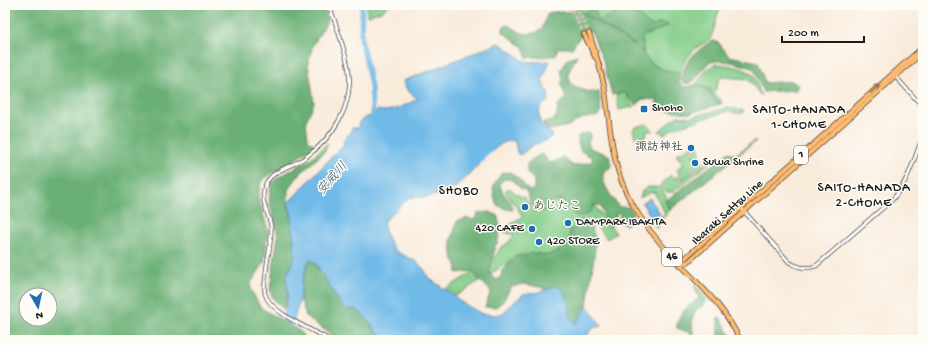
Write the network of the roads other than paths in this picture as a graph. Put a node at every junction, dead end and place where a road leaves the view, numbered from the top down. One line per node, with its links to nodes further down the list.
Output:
1 (329, 5): 12 (street)
2 (587, 34): 11 (main road, 46)
3 (923, 47): 5 (main road, Ibaraki Settsu Line / 1)
4 (923, 52): 6 (main road, Ibaraki Settsu Line / 1)
5 (893, 73): 6 (street); 9 (main road, Ibaraki Settsu Line / 1, one-way to 5)
6 (896, 77): 7 (street); 10 (main road, Ibaraki Settsu Line / 1)
7 (923, 107)
8 (923, 136): 10 (street)
9 (741, 208): 10 (street); 11 (main road, Ibaraki Settsu Line / 1)
10 (745, 212): 11 (main road, Ibaraki Settsu Line / 1)
11 (680, 265): 13 (main road, 46)
12 (330, 340)
13 (740, 340)

